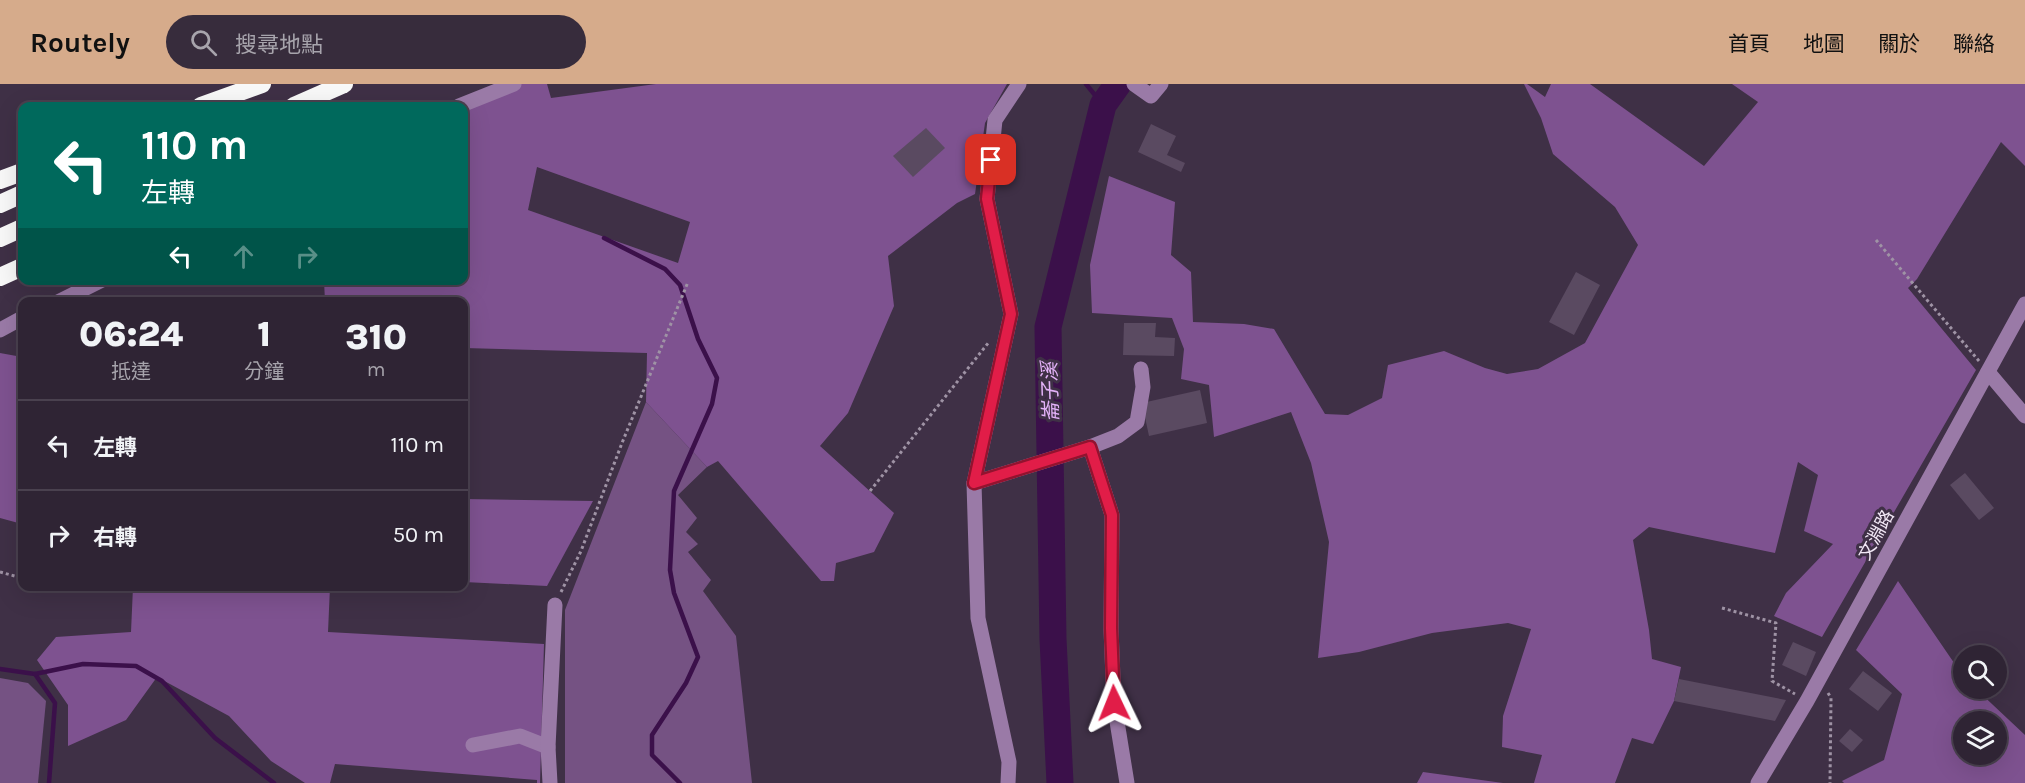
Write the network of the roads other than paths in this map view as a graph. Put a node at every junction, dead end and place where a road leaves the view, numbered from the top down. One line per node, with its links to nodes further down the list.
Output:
1 (264, 84): 7 (highway); 8 (highway)
2 (345, 84): 9 (highway)
3 (514, 84): 10 (street)
4 (1019, 84): 28 (street)
5 (1134, 84): 6 (street)
6 (1156, 90)
7 (212, 102)
8 (225, 102)
9 (305, 102)
10 (468, 102)
11 (18, 173): 12 (highway)
12 (0, 180)
13 (18, 196): 14 (highway)
14 (0, 204)
15 (18, 230): 16 (highway)
16 (0, 238)
17 (18, 269): 18 (highway)
18 (0, 277)
19 (92, 285): 20 (street)
20 (68, 297)
21 (2025, 304): 25 (street, 文淵路)
22 (18, 320): 23 (street)
23 (0, 330)
24 (1142, 369): 27 (street)
25 (1988, 372): 26 (street); 35 (street, 文淵路)
26 (2025, 416)
27 (1090, 447): 28 (street); 34 (street)
28 (974, 483): 33 (street)
29 (555, 605): 31 (street)
30 (473, 745): 31 (street)
31 (548, 747): 32 (street)
32 (550, 783)
33 (1008, 783)
34 (1127, 783)
35 (1758, 783)

